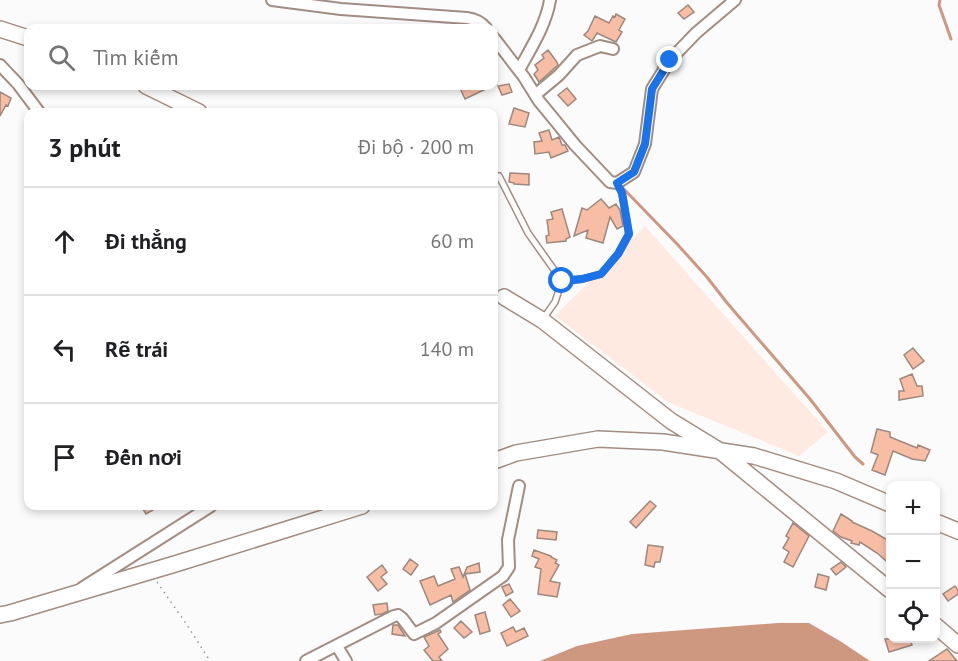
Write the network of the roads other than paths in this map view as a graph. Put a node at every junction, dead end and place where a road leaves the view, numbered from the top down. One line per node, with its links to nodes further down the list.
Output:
1 (272, 0): 4 (street)
2 (550, 0): 10 (street)
3 (735, 0): 16 (street)
4 (481, 24)
5 (0, 29): 6 (street)
6 (24, 37)
7 (498, 43): 10 (street)
8 (613, 49): 12 (street)
9 (0, 65): 13 (street)
10 (519, 70): 12 (street)
11 (154, 90): 14 (street)
12 (535, 95): 16 (street)
13 (36, 108)
14 (191, 108)
15 (499, 176): 17 (lane)
16 (617, 183): 17 (lane)
17 (562, 281): 19 (lane)
18 (498, 295): 19 (street)
19 (542, 320): 20 (street)
20 (720, 451): 21 (street); 23 (street); 28 (street)
21 (498, 460)
22 (519, 486): 33 (street)
23 (886, 502)
24 (205, 510): 29 (street)
25 (349, 510): 29 (street)
26 (940, 524): 27 (street)
27 (958, 531)
28 (890, 589)
29 (71, 595): 30 (street)
30 (0, 615)
31 (940, 629): 32 (street)
32 (958, 645)
33 (337, 646): 34 (street); 35 (street)
34 (306, 661)
35 (346, 661)

